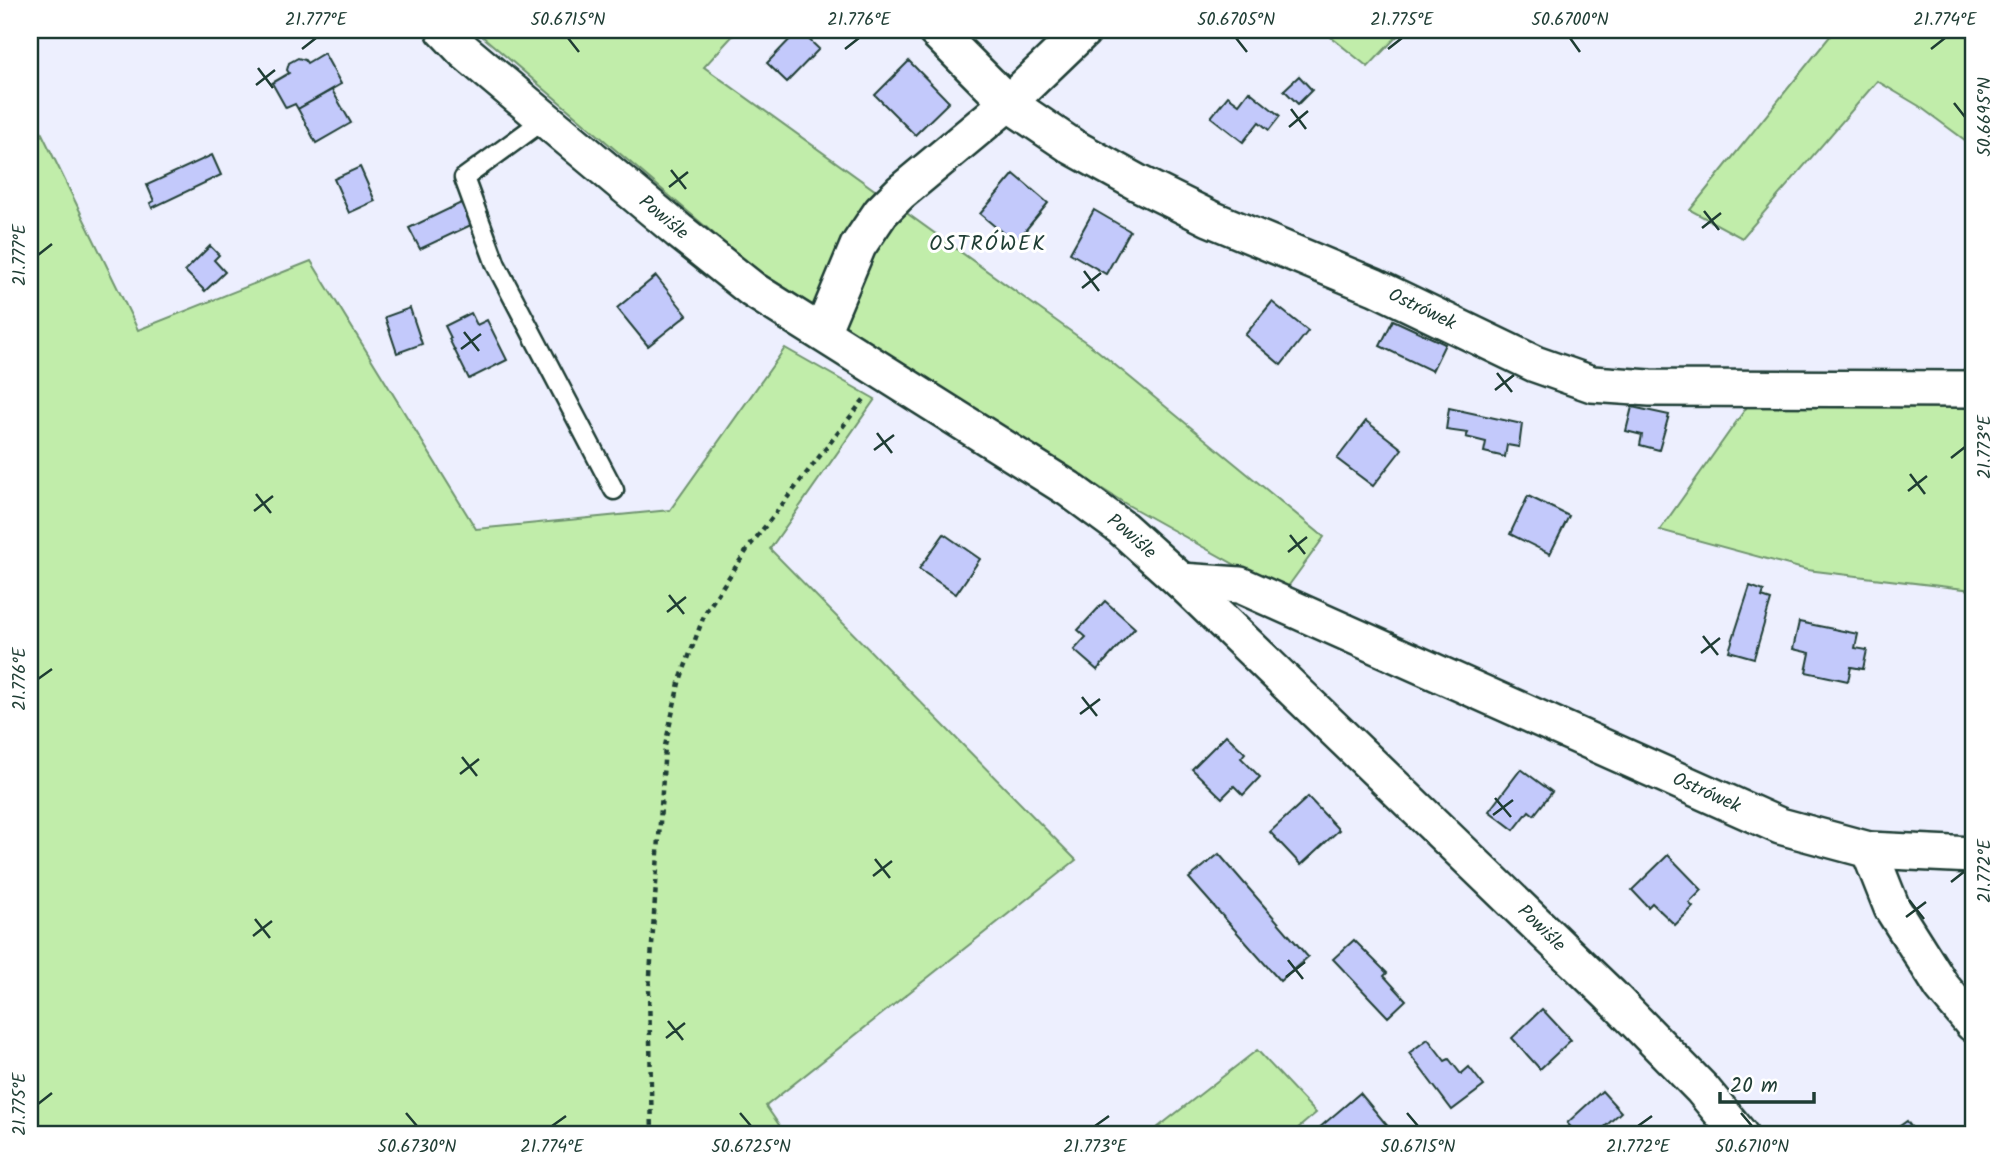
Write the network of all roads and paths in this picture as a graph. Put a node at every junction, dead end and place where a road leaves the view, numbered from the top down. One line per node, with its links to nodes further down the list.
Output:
1 (444, 30): 5 (street, Powiśle)
2 (935, 30): 4 (street, Ostrówek)
3 (1084, 30): 4 (street)
4 (1009, 103): 6 (street); 8 (street, Ostrówek)
5 (545, 119): 6 (street, Powiśle); 9 (lane)
6 (822, 332): 7 (street, Powiśle)
7 (885, 373): 10 (street, Powiśle); 14 (path)
8 (1973, 389)
9 (614, 490)
10 (1181, 581): 11 (street, Ostrówek); 15 (street, Powiśle)
11 (1869, 850): 12 (street, Ostrówek); 13 (street)
12 (1973, 855)
13 (1973, 1024)
14 (652, 1135)
15 (1740, 1135)

